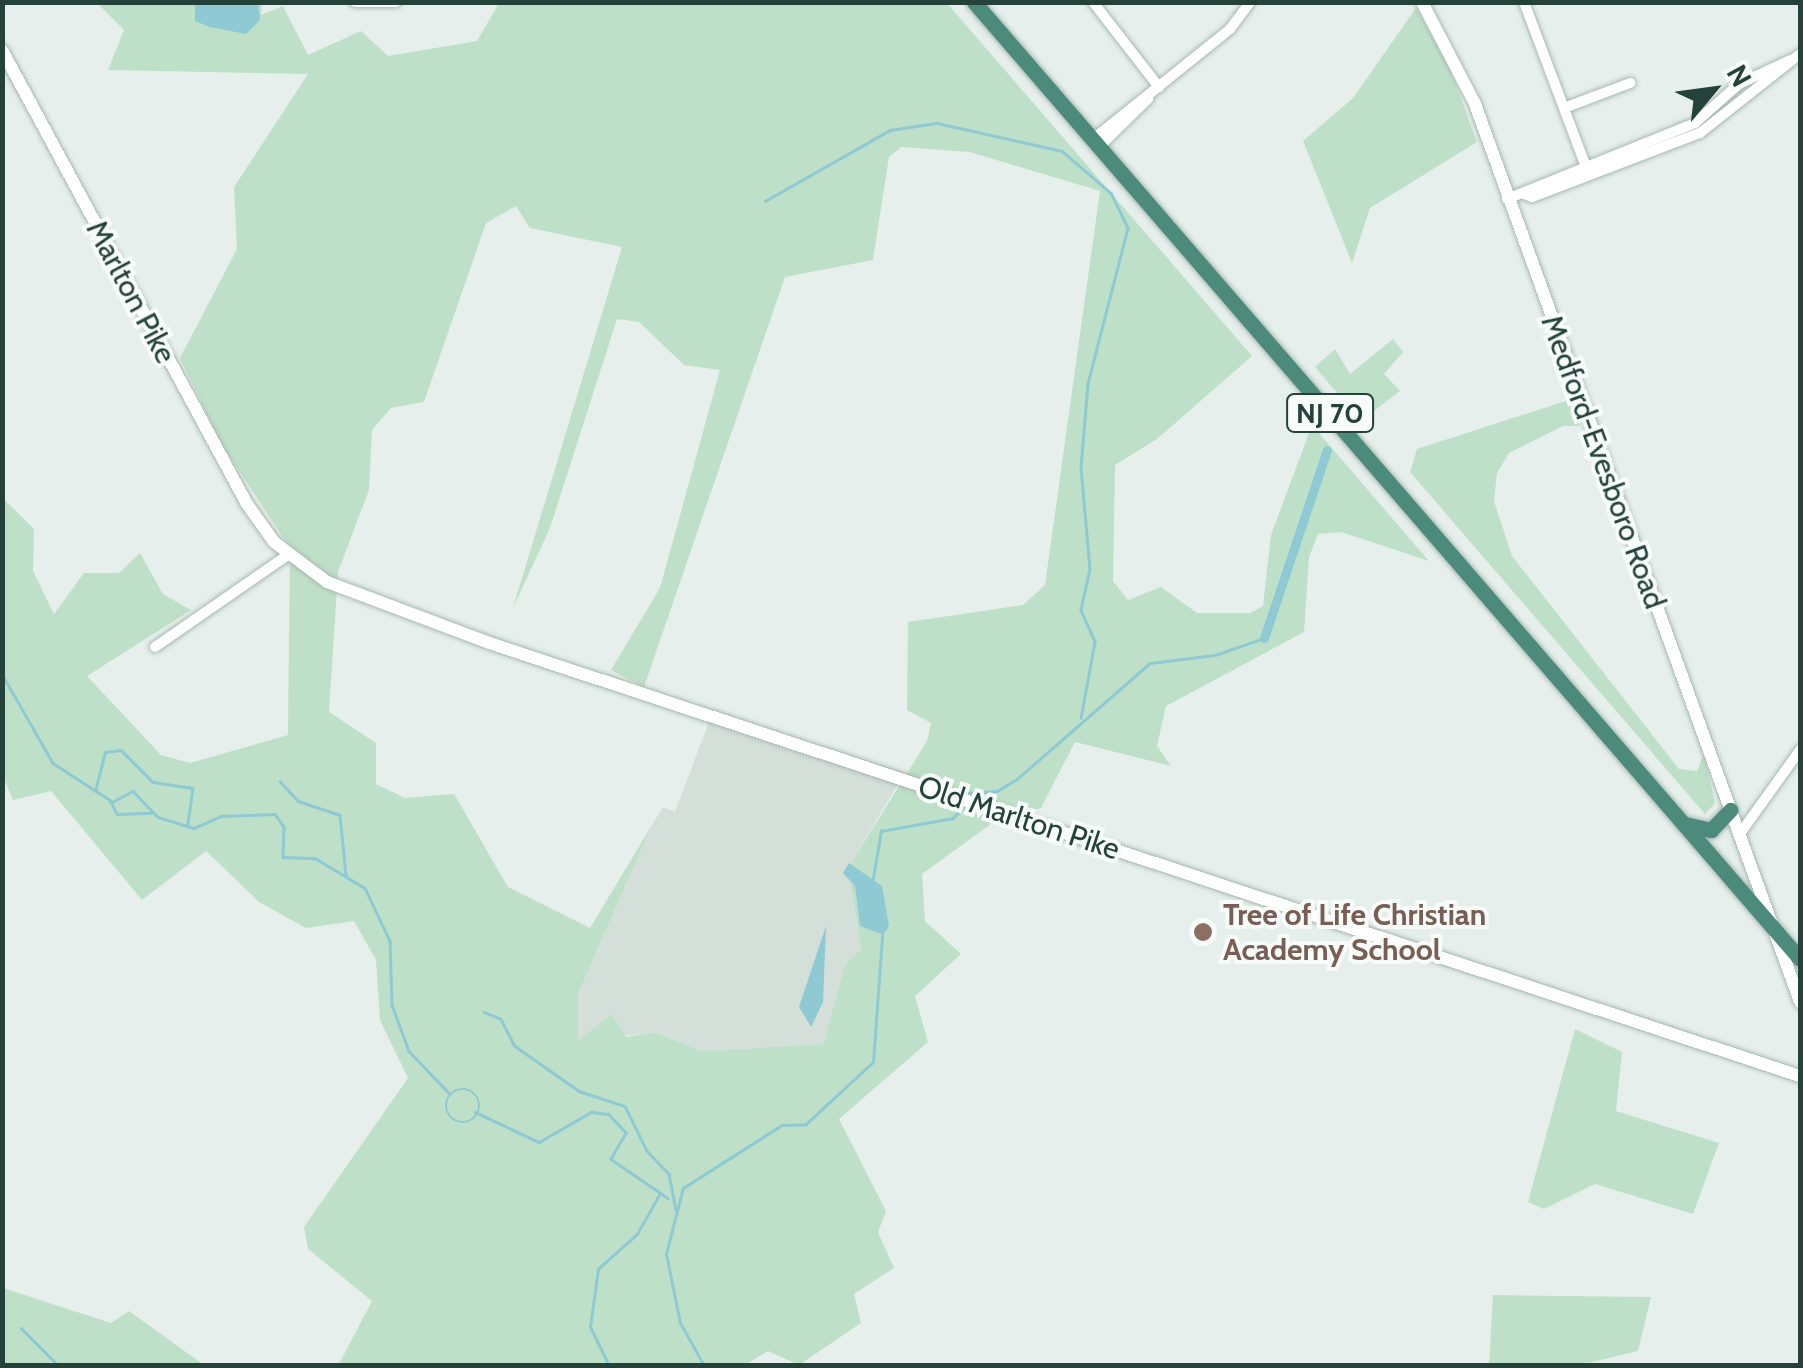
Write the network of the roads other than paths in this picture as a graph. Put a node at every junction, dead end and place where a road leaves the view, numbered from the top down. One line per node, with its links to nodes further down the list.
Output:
1 (356, 2): 2 (street)
2 (396, 2)
3 (974, 2): 13 (highway, NJ 70)
4 (1092, 2): 11 (street)
5 (1250, 2): 11 (street)
6 (1422, 2): 15 (street, Medford-Evesboro Road)
7 (1524, 2): 12 (street)
8 (2, 50): 16 (street, Marlton Pike)
9 (1795, 57): 14 (street)
10 (1630, 83): 12 (street)
11 (1156, 90): 13 (street)
12 (1564, 108): 14 (street)
13 (1095, 143): 21 (highway, NJ 70)
14 (1587, 170): 15 (street)
15 (1507, 198): 20 (street, Medford-Evesboro Road)
16 (264, 531): 17 (street, Old Marlton Pike)
17 (288, 556): 18 (street); 26 (street, Old Marlton Pike)
18 (155, 647)
19 (1800, 750): 22 (street)
20 (1730, 810): 21 (highway); 22 (street, Medford-Evesboro Road)
21 (1685, 824): 23 (highway, NJ 70)
22 (1739, 835): 23 (street, Medford-Evesboro Road)
23 (1774, 926): 24 (highway, NJ 70); 25 (street, Medford-Evesboro Road)
24 (1800, 960)
25 (1800, 1002)
26 (1798, 1075)

